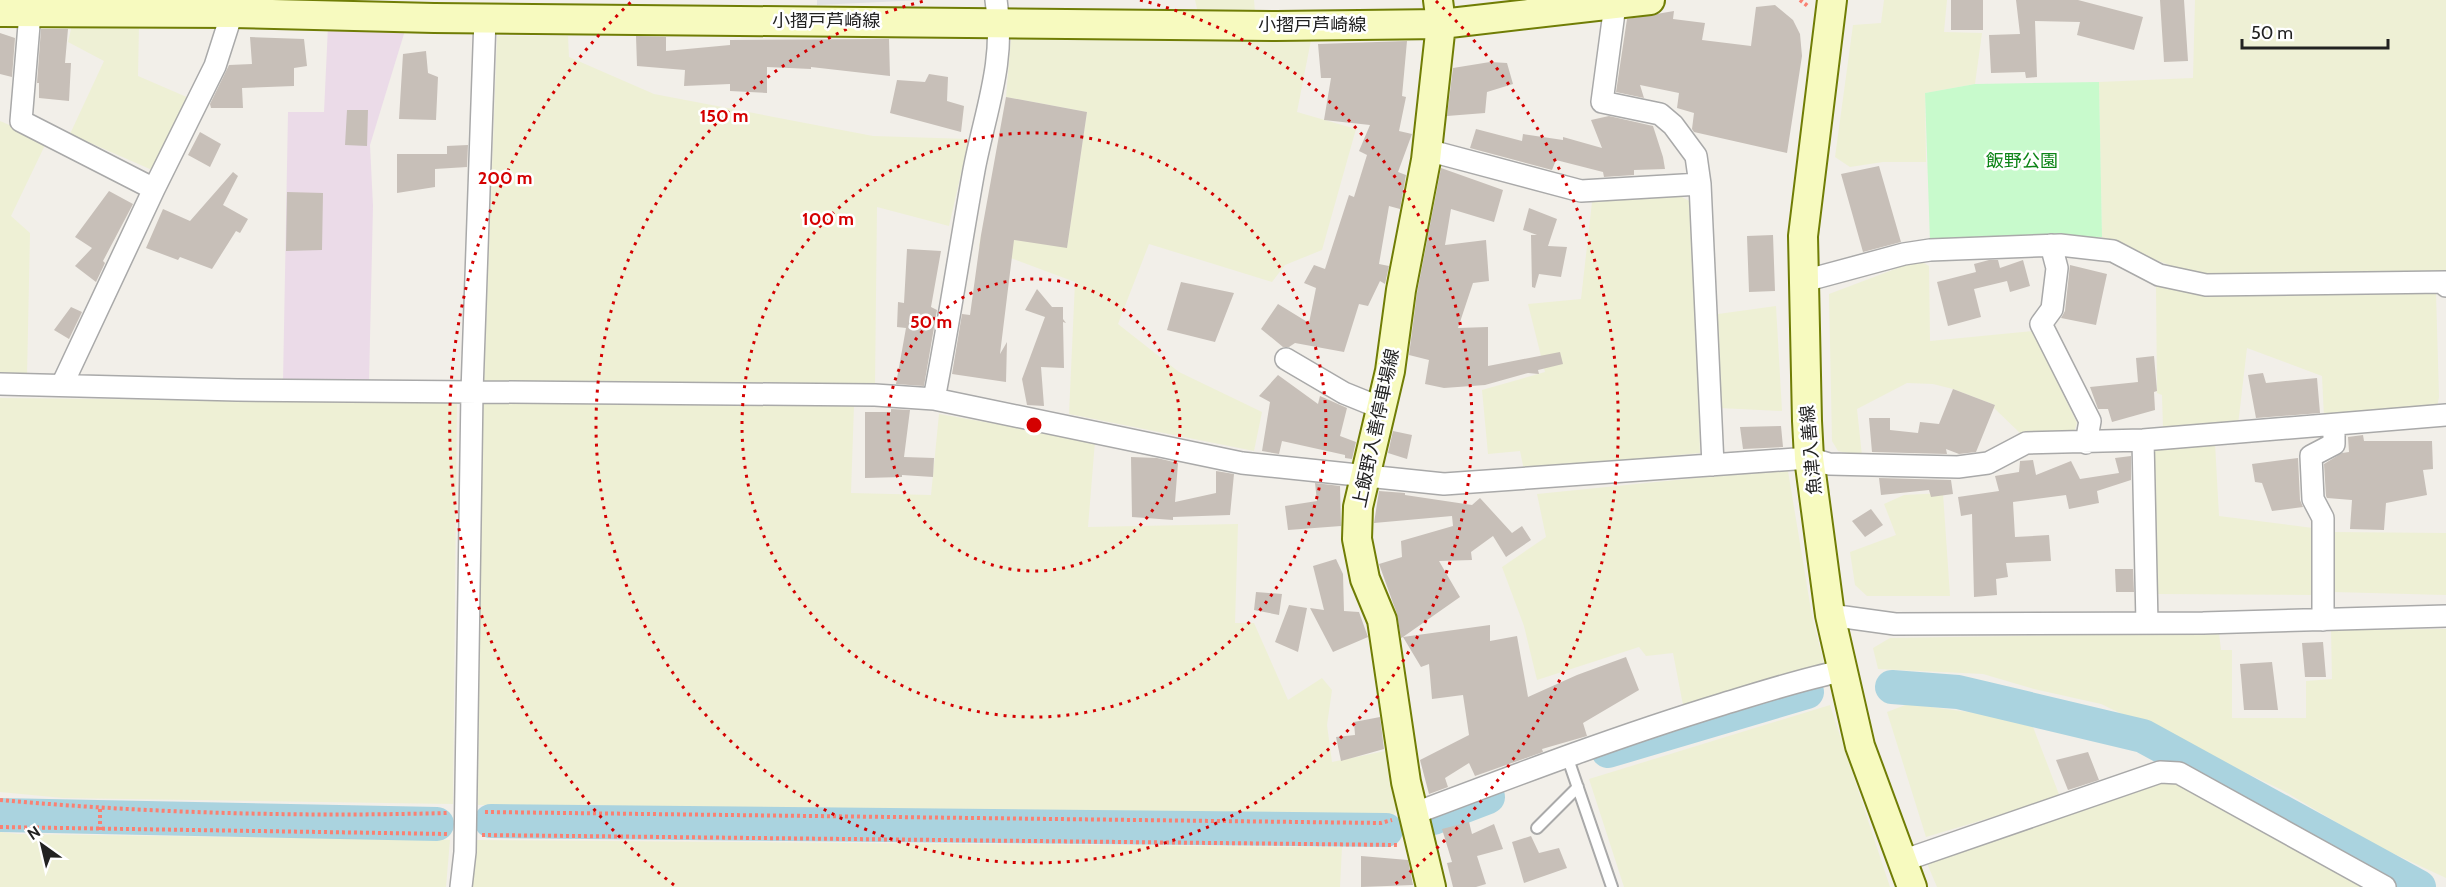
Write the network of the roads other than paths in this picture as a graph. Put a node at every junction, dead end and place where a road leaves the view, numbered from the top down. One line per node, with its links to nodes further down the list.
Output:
1 (1650, 0): 3 (main road, 小摺戸芦崎線)
2 (1832, 0): 14 (main road, 魚津入善線)
3 (1615, 5): 7 (main road, 小摺戸芦崎線); 11 (street)
4 (998, 11): 6 (main road, 小摺戸芦崎線); 7 (main road, 小摺戸芦崎線); 20 (street)
5 (0, 12): 8 (main road, 小摺戸芦崎線)
6 (496, 12): 9 (main road, 小摺戸芦崎線); 19 (street)
7 (1439, 12): 10 (main road, 上飯野入善停車場線)
8 (30, 13): 9 (main road, 小摺戸芦崎線); 12 (street)
9 (232, 13): 12 (street)
10 (1427, 150): 11 (street); 21 (main road, 上飯野入善停車場線)
11 (1700, 184): 27 (street)
12 (154, 189): 18 (street)
13 (2051, 245): 14 (street); 15 (street); 25 (street)
14 (1804, 281): 26 (main road, 魚津入善線)
15 (2446, 283)
16 (1286, 359): 21 (street)
17 (0, 384): 18 (street)
18 (62, 385): 19 (street)
19 (472, 392): 20 (street); 39 (street)
20 (934, 399): 28 (street)
21 (1382, 408): 28 (main road, 上飯野入善停車場線)
22 (2446, 415): 23 (street)
23 (2334, 425): 24 (street); 31 (street)
24 (2143, 440): 25 (street); 32 (street)
25 (2086, 443): 26 (street)
26 (1809, 458): 27 (street); 29 (main road, 魚津入善線)
27 (1713, 465): 28 (street)
28 (1366, 477): 36 (main road, 上飯野入善停車場線)
29 (1830, 615): 32 (street); 33 (main road, 魚津入善線)
30 (2446, 616): 31 (street)
31 (2324, 620): 32 (street)
32 (2147, 623)
33 (1842, 671): 34 (street); 38 (main road, 魚津入善線)
34 (1567, 756): 35 (lane); 36 (street)
35 (1578, 787): 37 (lane); 41 (lane)
36 (1413, 814): 40 (main road, 上飯野入善停車場線)
37 (1537, 828)
38 (1907, 874): 42 (street)
39 (461, 887)
40 (1431, 887)
41 (1612, 887)
42 (2385, 887)

